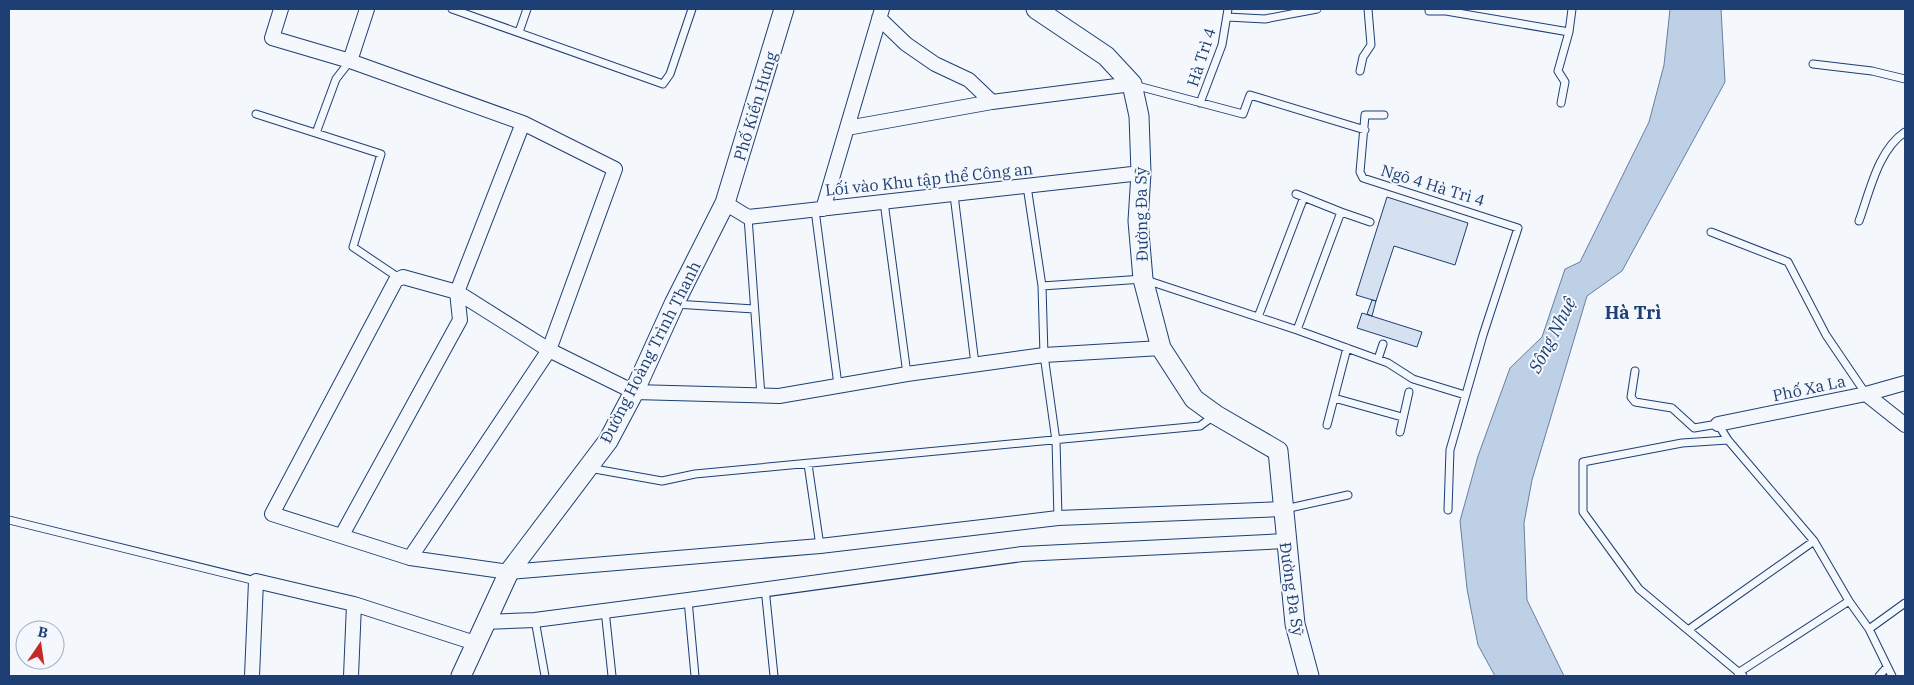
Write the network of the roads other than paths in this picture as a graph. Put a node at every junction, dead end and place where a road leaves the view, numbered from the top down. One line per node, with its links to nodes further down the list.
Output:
1 (281, 9): 17 (street)
2 (367, 9): 17 (street)
3 (452, 9): 15 (lane)
4 (527, 9): 15 (lane)
5 (692, 9): 15 (lane)
6 (784, 9): 36 (street, Phố Kiến Hưng)
7 (1036, 9): 21 (street)
8 (1228, 9): 14 (lane, Hà Trì 4)
9 (1317, 9): 14 (lane)
10 (1368, 9): 19 (lane)
11 (1429, 9): 16 (lane)
12 (1572, 9): 16 (lane)
13 (880, 14): 22 (street); 28 (street)
14 (1227, 17): 24 (lane, Hà Trì 4)
15 (518, 32)
16 (1569, 32): 23 (lane)
17 (350, 61): 27 (street); 31 (lane)
18 (1813, 64): 20 (lane)
19 (1360, 71)
20 (1905, 79)
21 (1132, 84): 22 (street); 24 (lane, Hà Trì 4); 32 (street, Đường Đa Sỹ)
22 (992, 102): 28 (street)
23 (1561, 102)
24 (1200, 103): 29 (lane)
25 (256, 114): 31 (lane)
26 (1384, 115): 29 (lane)
27 (523, 123): 46 (street); 54 (street)
28 (847, 128): 37 (street)
29 (1365, 130): 65 (lane, Ngõ 4 Hà Trì 4)
30 (1905, 132): 40 (lane)
31 (316, 133): 43 (lane)
32 (1141, 173): 33 (street, Lối vào Khu tập thể Công an); 44 (street, Đường Đa Sỹ)
33 (1027, 186): 34 (street, Lối vào Khu tập thể Công an); 45 (lane)
34 (954, 195): 35 (street, Lối vào Khu tập thể Công an); 57 (lane)
35 (884, 202): 37 (street, Lối vào Khu tập thể Công an); 59 (lane)
36 (725, 203): 39 (street); 47 (street, Đường Hoàng Trình Thanh)
37 (819, 209): 39 (street, Lối vào Khu tập thể Công an); 61 (lane)
38 (1341, 212): 41 (lane); 49 (lane); 50 (lane)
39 (748, 217): 48 (lane)
40 (1859, 221)
41 (1370, 222)
42 (1711, 232): 64 (lane)
43 (399, 278): 46 (street); 83 (street)
44 (1143, 280): 45 (lane); 49 (lane); 52 (street, Đường Đa Sỹ)
45 (1042, 286): 55 (lane)
46 (457, 292): 54 (street); 83 (street)
47 (674, 304): 48 (lane); 62 (street, Đường Hoàng Trình Thanh)
48 (754, 309): 66 (lane)
49 (1258, 317): 50 (lane)
50 (1297, 330): 53 (lane)
51 (1383, 344): 56 (lane)
52 (1161, 348): 55 (street); 68 (street, Đường Đa Sỹ)
53 (1347, 348): 56 (lane); 67 (lane)
54 (548, 350): 62 (street); 87 (street)
55 (1044, 355): 57 (street); 75 (lane)
56 (1378, 359): 65 (lane)
57 (975, 364): 59 (street)
58 (1635, 371): 70 (lane)
59 (907, 374): 61 (street)
60 (1905, 383): 64 (street, Phố Xa La)
61 (838, 385): 66 (street)
62 (634, 392): 66 (street); 77 (street, Đường Hoàng Trình Thanh)
63 (1409, 392): 69 (lane)
64 (1866, 394): 70 (street, Phố Xa La); 72 (street)
65 (1465, 395): 80 (lane)
66 (761, 396)
67 (1334, 398): 69 (lane); 71 (lane)
68 (1216, 415): 75 (lane); 79 (street, Đường Đa Sỹ)
69 (1402, 417): 73 (lane)
70 (1718, 424): 74 (lane)
71 (1327, 426)
72 (1905, 426)
73 (1400, 432)
74 (1728, 440): 85 (lane); 99 (lane)
75 (1056, 441): 76 (lane); 81 (lane)
76 (808, 464): 77 (lane); 86 (lane)
77 (589, 468): 88 (street, Đường Hoàng Trình Thanh)
78 (1348, 495): 79 (lane)
79 (1282, 509): 81 (street); 84 (street, Đường Đa Sỹ)
80 (1448, 510)
81 (1058, 518): 86 (street)
82 (9, 520): 89 (lane)
83 (342, 535): 87 (street)
84 (1286, 541): 90 (street); 110 (street, Đường Đa Sỹ)
85 (1814, 541): 92 (lane); 99 (lane)
86 (820, 546): 88 (street)
87 (410, 558): 88 (street)
88 (509, 572): 97 (street, Đường Hoàng Trình Thanh)
89 (256, 581): 94 (street); 103 (street)
90 (765, 588): 91 (street); 109 (lane)
91 (688, 600): 95 (street); 108 (lane)
92 (1849, 601): 98 (lane); 102 (lane)
93 (1905, 603): 98 (lane)
94 (354, 604): 100 (street); 104 (street)
95 (605, 610): 96 (street); 107 (lane)
96 (535, 620): 97 (street); 106 (lane)
97 (484, 622): 100 (street, Đường Hoàng Trình Thanh)
98 (1869, 629): 101 (lane)
99 (1688, 630): 102 (lane)
100 (474, 643): 105 (street, Đường Hoàng Trình Thanh)
101 (1887, 667): 111 (lane); 112 (lane)
102 (1741, 674)
103 (252, 676)
104 (351, 676)
105 (461, 676)
106 (545, 676)
107 (612, 676)
108 (695, 676)
109 (774, 676)
110 (1309, 676)
111 (1879, 676)
112 (1892, 676)

